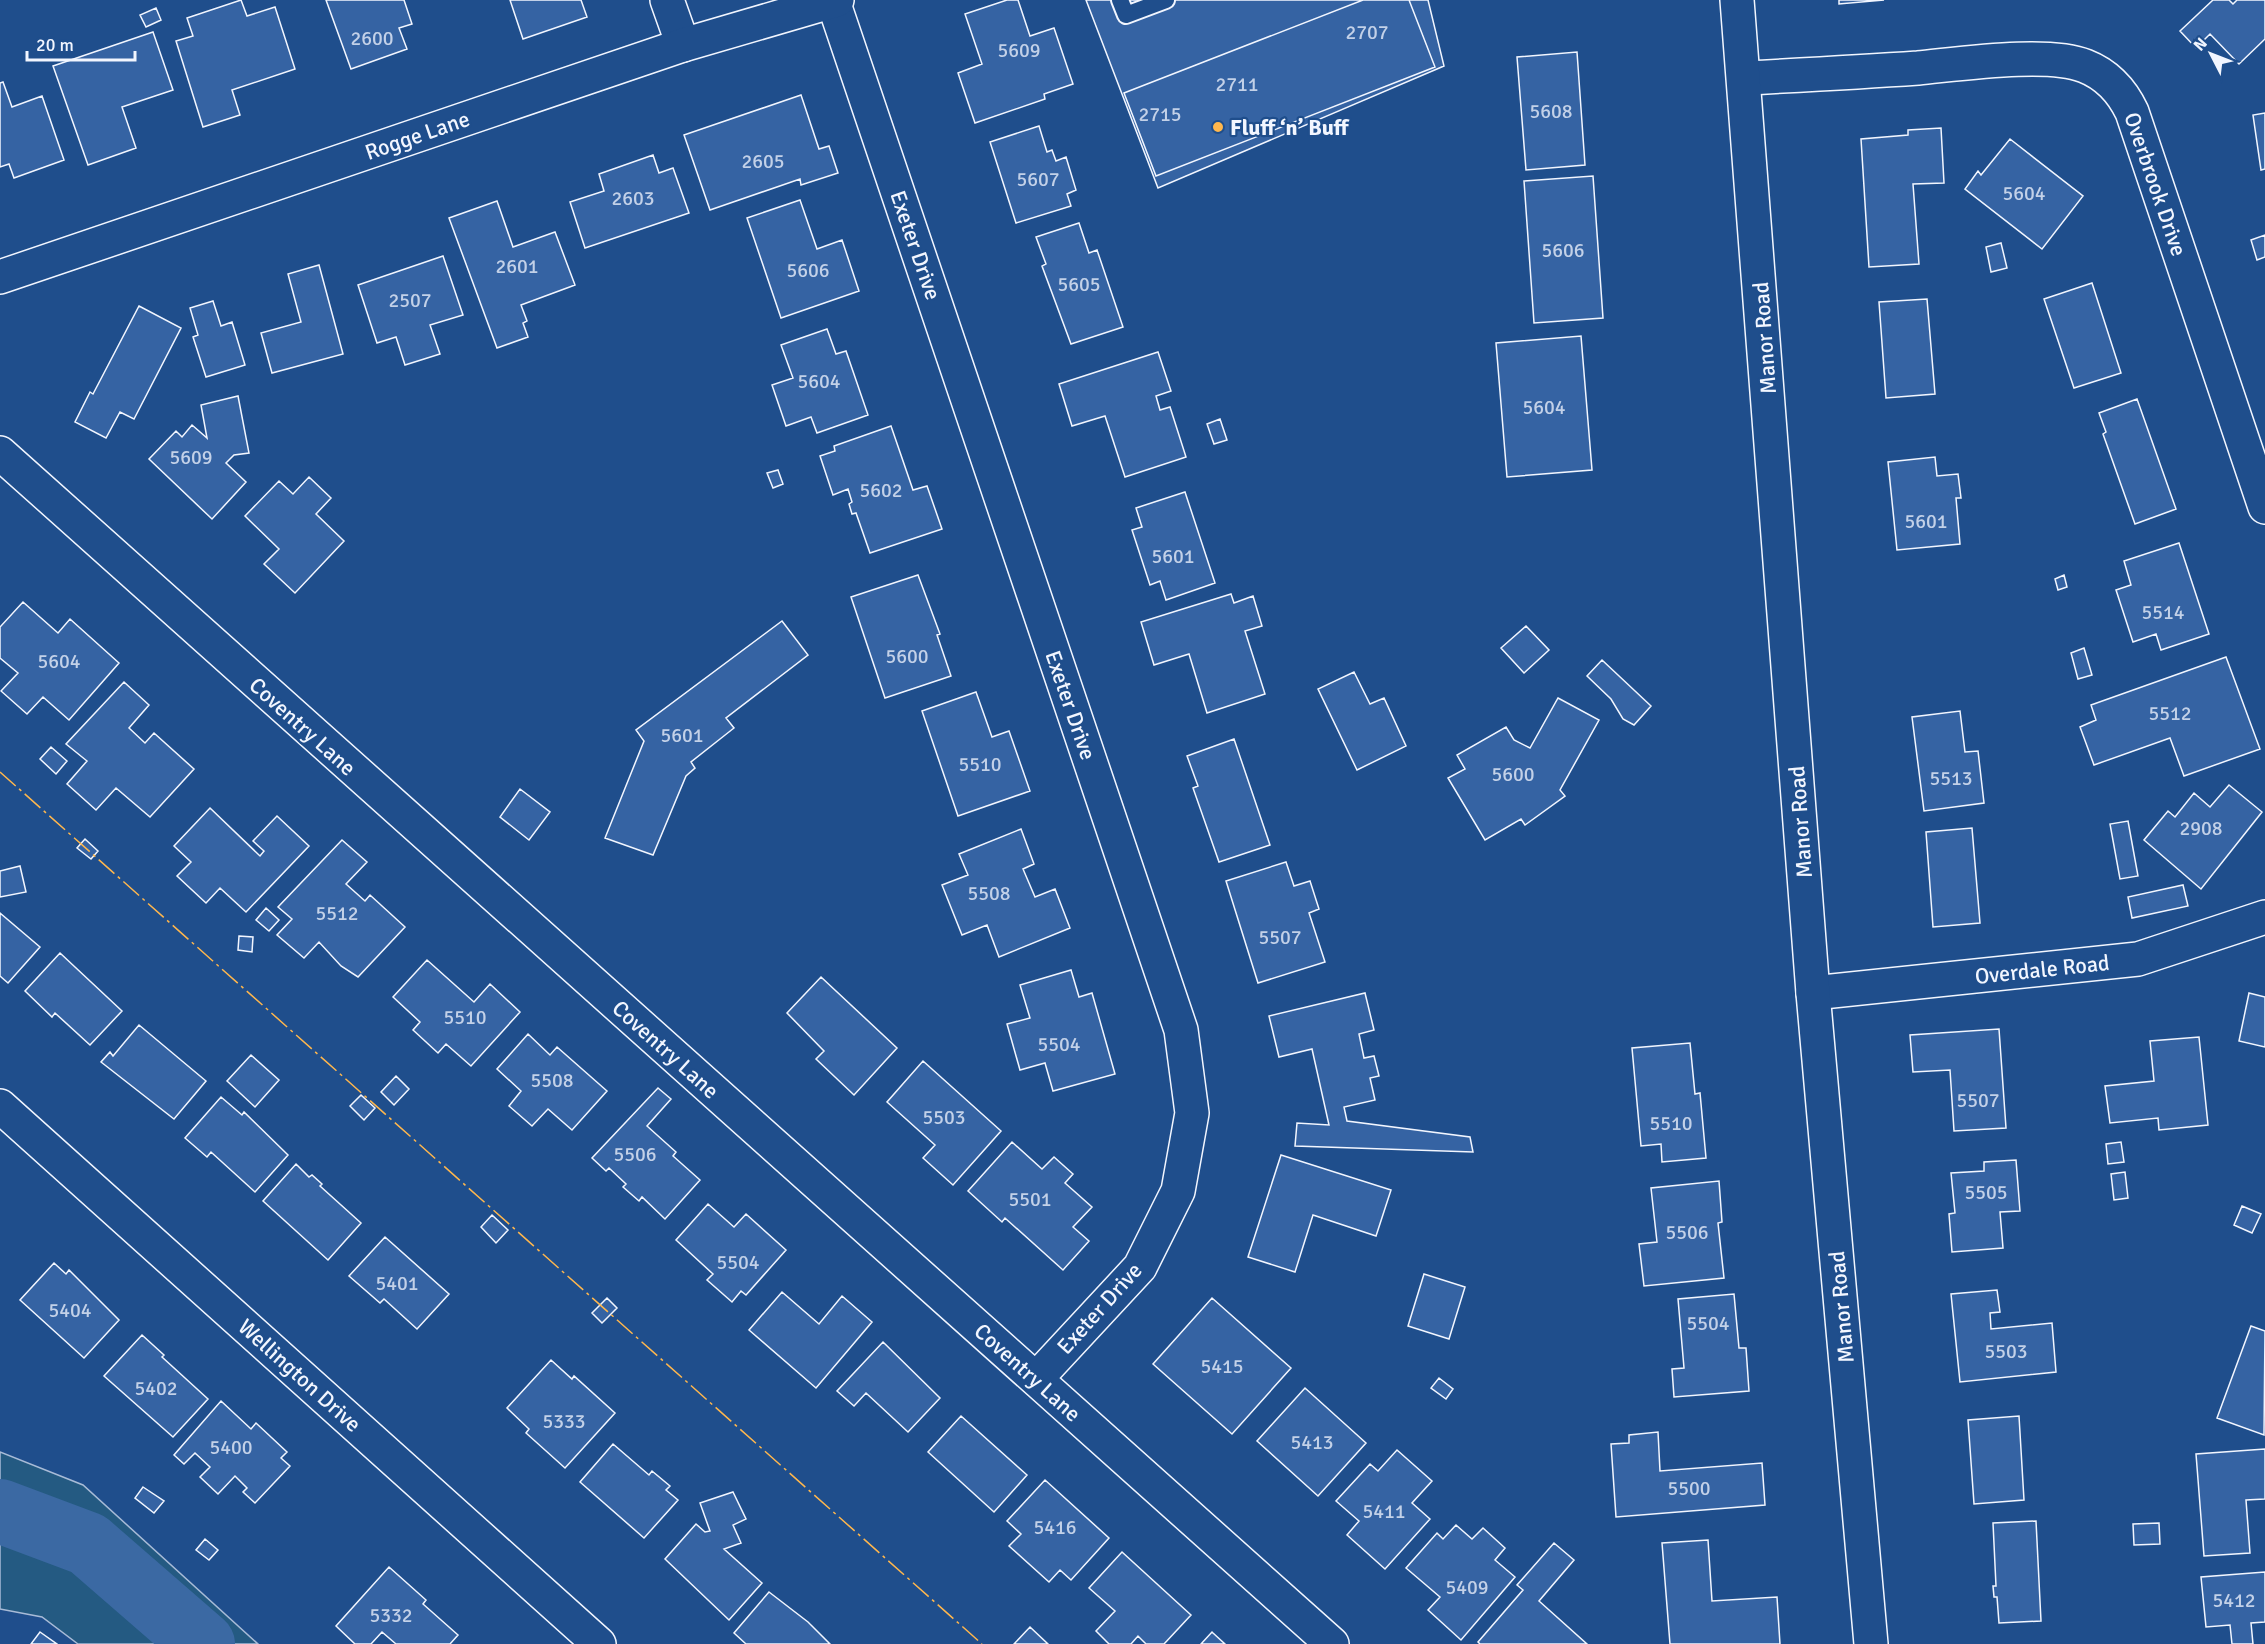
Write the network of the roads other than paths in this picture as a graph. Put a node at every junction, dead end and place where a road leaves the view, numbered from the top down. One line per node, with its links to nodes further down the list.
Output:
1 (667, 0): 6 (street)
2 (1120, 0): 3 (lane)
3 (1166, 0)
4 (1737, 0): 7 (street, Manor Road)
5 (835, 1): 6 (street, Rogge Lane); 14 (street, Exeter Drive)
6 (683, 45): 8 (street, Rogge Lane)
7 (1745, 78): 10 (street, Overbrook Drive); 12 (street, Manor Road)
8 (0, 277)
9 (0, 453): 14 (street, Coventry Lane)
10 (2265, 507)
11 (2265, 917): 12 (street, Overdale Road)
12 (1813, 993): 17 (street, Manor Road)
13 (0, 1106): 15 (street, Wellington Drive)
14 (1036, 1379): 16 (street, Coventry Lane)
15 (600, 1644)
16 (1332, 1644)
17 (1871, 1644)

